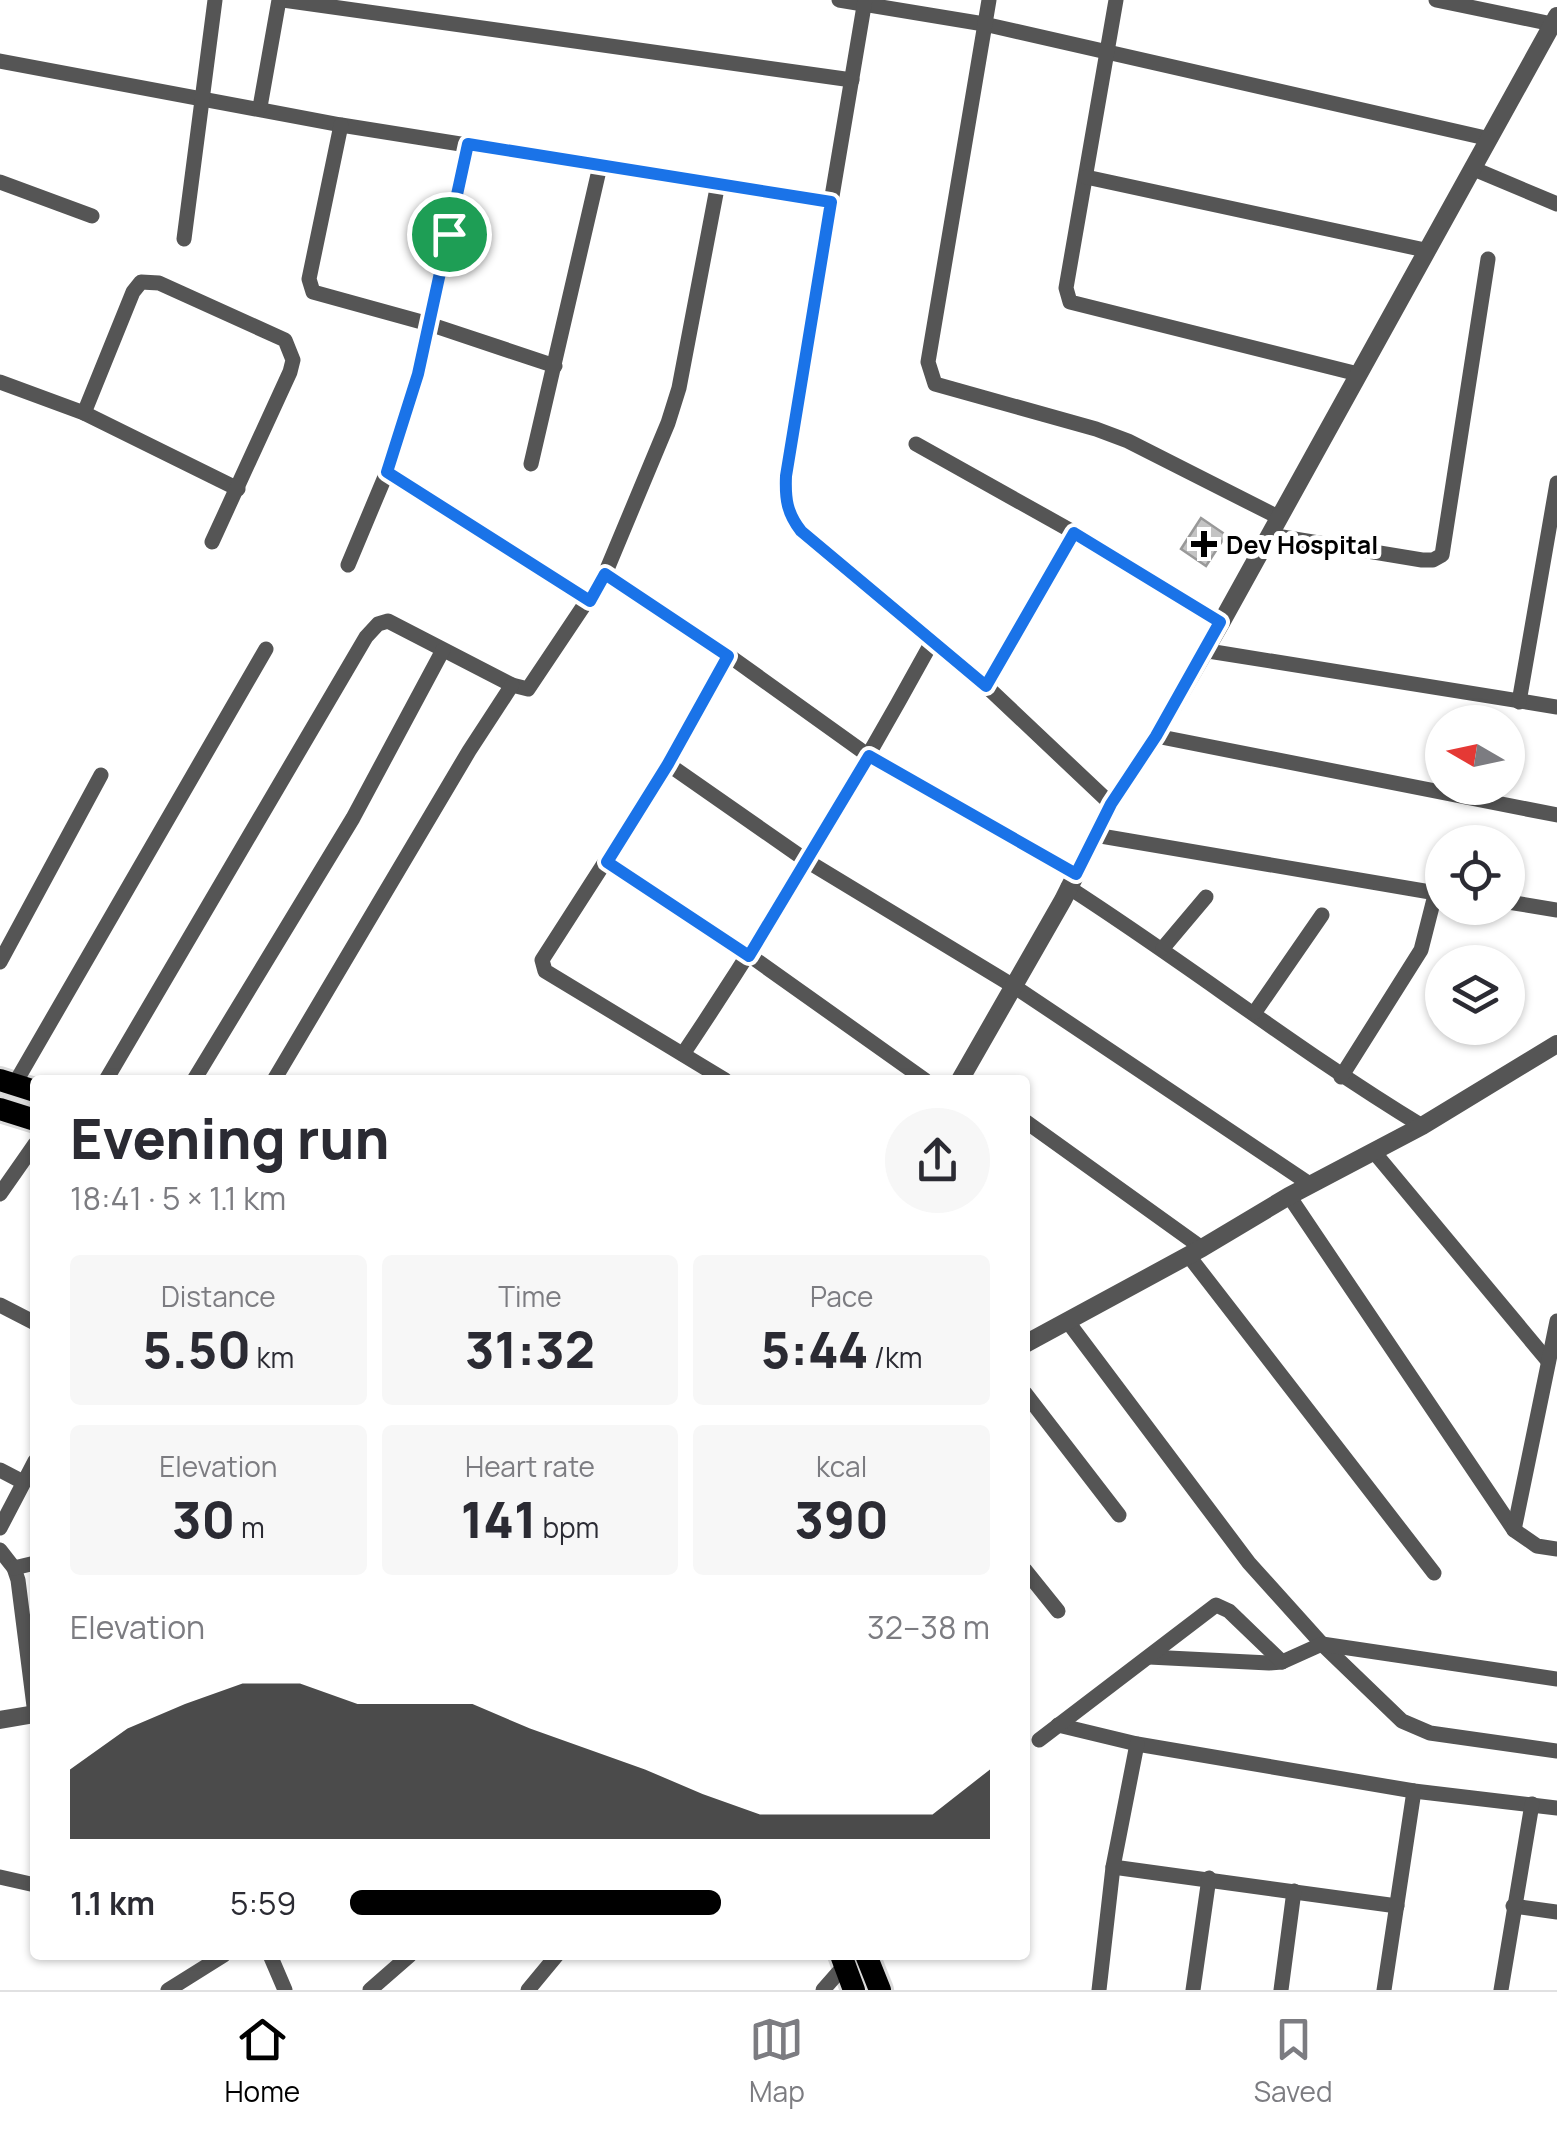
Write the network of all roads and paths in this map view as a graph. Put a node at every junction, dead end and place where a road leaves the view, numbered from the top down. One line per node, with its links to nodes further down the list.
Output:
1 (216, 0): 14 (street)
2 (281, 0): 13 (street); 15 (street)
3 (839, 0): 7 (street)
4 (989, 0): 10 (street)
5 (1116, 0): 11 (street)
6 (1436, 0): 8 (street)
7 (865, 2): 10 (street); 13 (street)
8 (1459, 2): 9 (street)
9 (1555, 20): 17 (street)
10 (984, 24): 11 (street); 40 (street)
11 (1108, 52): 17 (street); 21 (street)
12 (0, 61): 14 (street)
13 (852, 80): 24 (street)
14 (202, 98): 15 (street); 27 (street)
15 (260, 107): 16 (street)
16 (341, 125): 18 (street); 30 (street)
17 (1490, 138): 20 (street)
18 (468, 144): 19 (street); 30 (street)
19 (600, 166): 23 (street); 31 (street)
20 (1474, 169): 25 (street); 28 (street)
21 (1086, 176): 28 (street); 32 (street)
22 (0, 182): 26 (street)
23 (718, 183): 24 (street); 45 (street)
24 (831, 202): 48 (street)
25 (1557, 204)
26 (92, 216)
27 (184, 239)
28 (1425, 250): 32 (street)
29 (1488, 259): 42 (street)
30 (429, 324): 31 (street); 37 (street)
31 (555, 366): 36 (street)
32 (1358, 374): 40 (street)
33 (0, 382): 34 (street)
34 (84, 413): 39 (street); 39 (street)
35 (916, 444): 41 (street)
36 (531, 464)
37 (387, 472): 44 (street); 46 (street)
38 (1557, 483): 55 (street)
39 (238, 489): 43 (street)
40 (1278, 516): 42 (street)
41 (1074, 533): 47 (street); 54 (street)
42 (1270, 535): 47 (street)
43 (212, 542)
44 (348, 565)
45 (605, 574): 46 (street); 52 (street)
46 (590, 601): 53 (street)
47 (1220, 622): 51 (street)
48 (933, 640): 54 (street); 58 (street)
49 (266, 649): 87 (street)
50 (444, 650): 53 (street); 80 (street); 81 (street)
51 (1202, 650): 55 (street); 57 (street)
52 (728, 656): 58 (street); 59 (street)
53 (512, 685): 82 (street)
54 (986, 686): 61 (street)
55 (1519, 702): 56 (street)
56 (1557, 707)
57 (1156, 736): 61 (street); 62 (street)
58 (869, 756): 64 (street); 66 (street)
59 (668, 764): 64 (street); 65 (street)
60 (101, 775): 75 (street)
61 (1111, 804): 63 (street)
62 (1557, 816)
63 (1095, 835): 66 (street); 67 (street)
64 (806, 861): 74 (street); 76 (street)
65 (607, 862): 74 (street); 79 (street)
66 (1072, 880): 73 (street); 76 (street)
67 (1425, 893)
68 (1206, 897): 73 (street)
69 (1525, 904): 70 (street)
70 (1557, 908)
71 (1322, 915): 77 (street)
72 (1428, 925): 86 (street)
73 (1164, 948): 77 (street)
74 (749, 956): 79 (street); 84 (street)
75 (0, 962)
76 (1015, 987): 85 (street); 94 (street)
77 (1255, 1012): 86 (street)
78 (1557, 1044): 91 (street)
79 (683, 1054): 83 (street)
80 (109, 1075)
81 (197, 1075)
82 (277, 1075)
83 (716, 1075)
84 (918, 1075)
85 (966, 1075)
86 (1341, 1077): 91 (street)
87 (16, 1085)
88 (0, 1109): 89 (main road)
89 (30, 1118)
90 (1030, 1125): 97 (street)
91 (1422, 1126): 93 (street)
92 (30, 1151): 95 (street)
93 (1374, 1152): 94 (street); 103 (street)
94 (1311, 1185): 96 (street)
95 (0, 1194)
96 (1289, 1196): 97 (street); 111 (street)
97 (1195, 1252): 101 (street); 116 (street)
98 (0, 1306): 100 (street)
99 (1557, 1320): 103 (street)
100 (30, 1321)
101 (1068, 1322): 102 (street); 119 (street)
102 (1030, 1341)
103 (1548, 1361): 104 (street)
104 (1551, 1386): 111 (street)
105 (1030, 1399): 109 (street)
106 (0, 1470): 108 (street)
107 (30, 1471): 108 (street)
108 (24, 1482): 110 (street)
109 (1119, 1515)
110 (0, 1528)
111 (1514, 1530): 112 (street)
112 (1557, 1549)
113 (0, 1550): 115 (street)
114 (30, 1565): 115 (street)
115 (14, 1568): 122 (street)
116 (1434, 1573)
117 (1030, 1576): 118 (street)
118 (1058, 1611)
119 (1322, 1644): 121 (street); 123 (street); 129 (street)
120 (1149, 1657): 121 (street); 121 (street); 126 (street)
121 (1282, 1662)
122 (30, 1679)
123 (1557, 1679)
124 (30, 1715): 125 (street)
125 (0, 1720)
126 (1058, 1726): 127 (street); 128 (street)
127 (1039, 1740)
128 (1136, 1744): 130 (street); 133 (street)
129 (1557, 1751)
130 (1414, 1791): 131 (street); 138 (street)
131 (1532, 1804): 132 (street); 139 (street)
132 (1557, 1808)
133 (1114, 1867): 135 (street); 155 (street)
134 (0, 1878): 136 (street)
135 (1210, 1878): 137 (street); 156 (street)
136 (30, 1884)
137 (1294, 1891): 138 (street); 157 (street)
138 (1397, 1906): 158 (street)
139 (1514, 1906): 140 (street); 159 (street)
140 (1557, 1912)
141 (216, 1960): 148 (street)
142 (272, 1960): 149 (street)
143 (404, 1960): 150 (street)
144 (553, 1960): 151 (street)
145 (849, 1960): 152 (street)
146 (851, 1960): 153 (main road)
147 (853, 1960): 154 (main road)
148 (168, 1990)
149 (285, 1990)
150 (370, 1990)
151 (528, 1990)
152 (822, 1990)
153 (854, 1990)
154 (880, 1990)
155 (1099, 1990)
156 (1193, 1990)
157 (1281, 1990)
158 (1384, 1990)
159 (1501, 1990)

